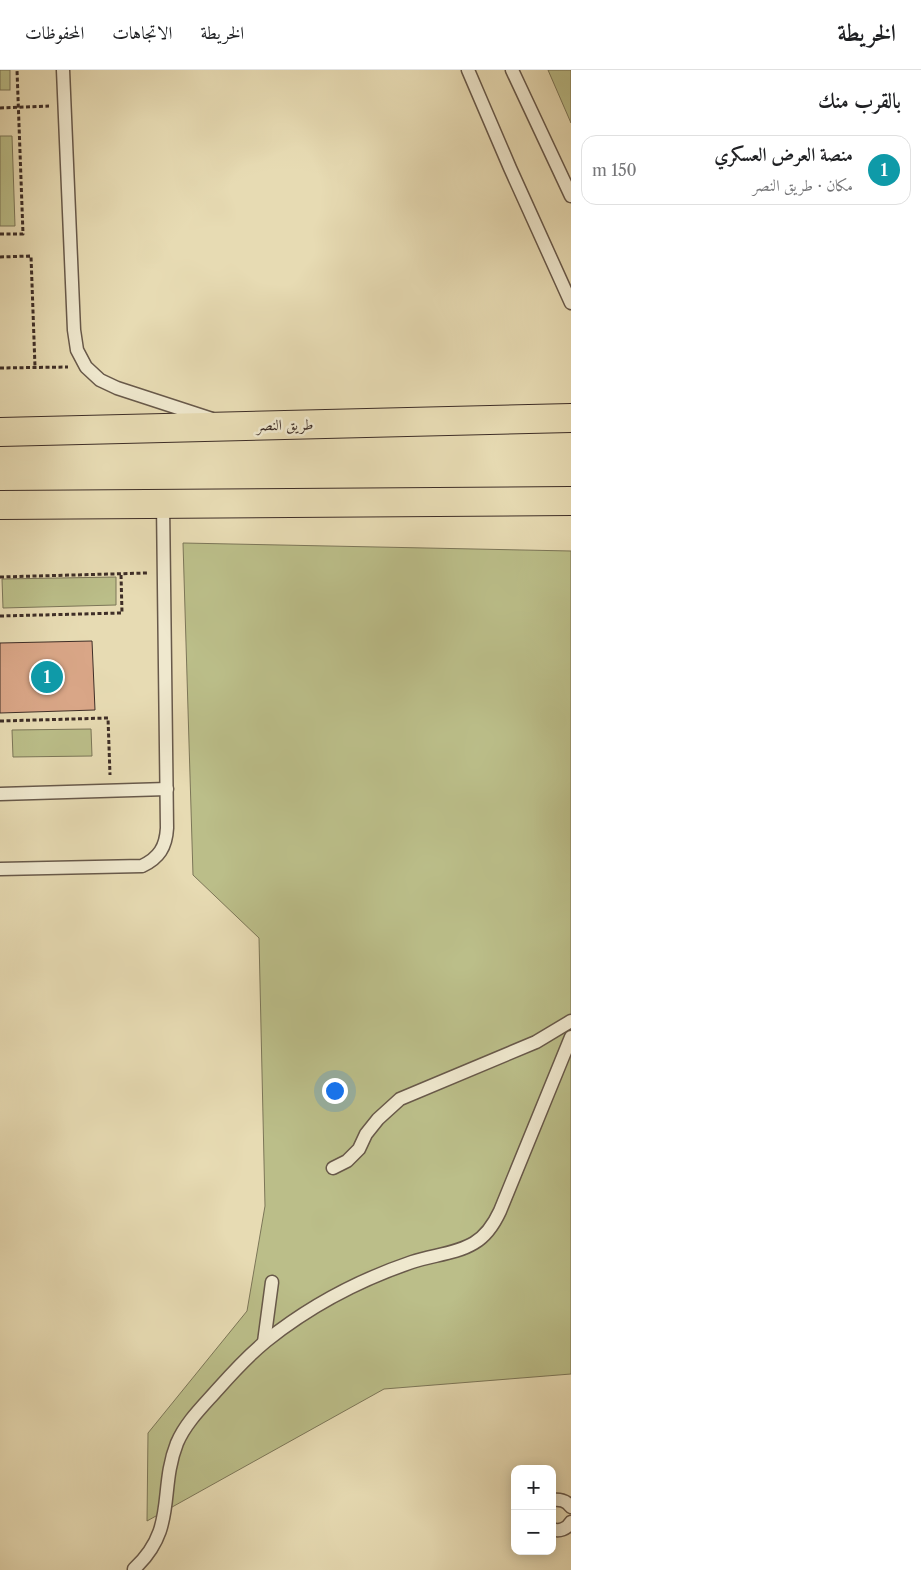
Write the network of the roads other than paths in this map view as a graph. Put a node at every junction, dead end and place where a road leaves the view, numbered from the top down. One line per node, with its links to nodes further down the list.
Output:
1 (63, 70): 7 (lane)
2 (468, 70): 5 (lane)
3 (512, 70): 4 (lane)
4 (571, 196)
5 (571, 303)
6 (571, 418): 7 (highway, طريق النصر)
7 (236, 426): 8 (highway, طريق النصر)
8 (0, 432)
9 (571, 501): 10 (highway)
10 (163, 503): 11 (highway); 12 (lane)
11 (0, 505)
12 (167, 790): 13 (lane); 14 (lane)
13 (0, 794)
14 (0, 869)
15 (571, 1021): 17 (lane)
16 (571, 1037): 19 (lane)
17 (333, 1168)
18 (272, 1282): 19 (lane)
19 (264, 1342): 22 (lane)
20 (556, 1499): 21 (lane)
21 (571, 1507)
22 (134, 1569)

